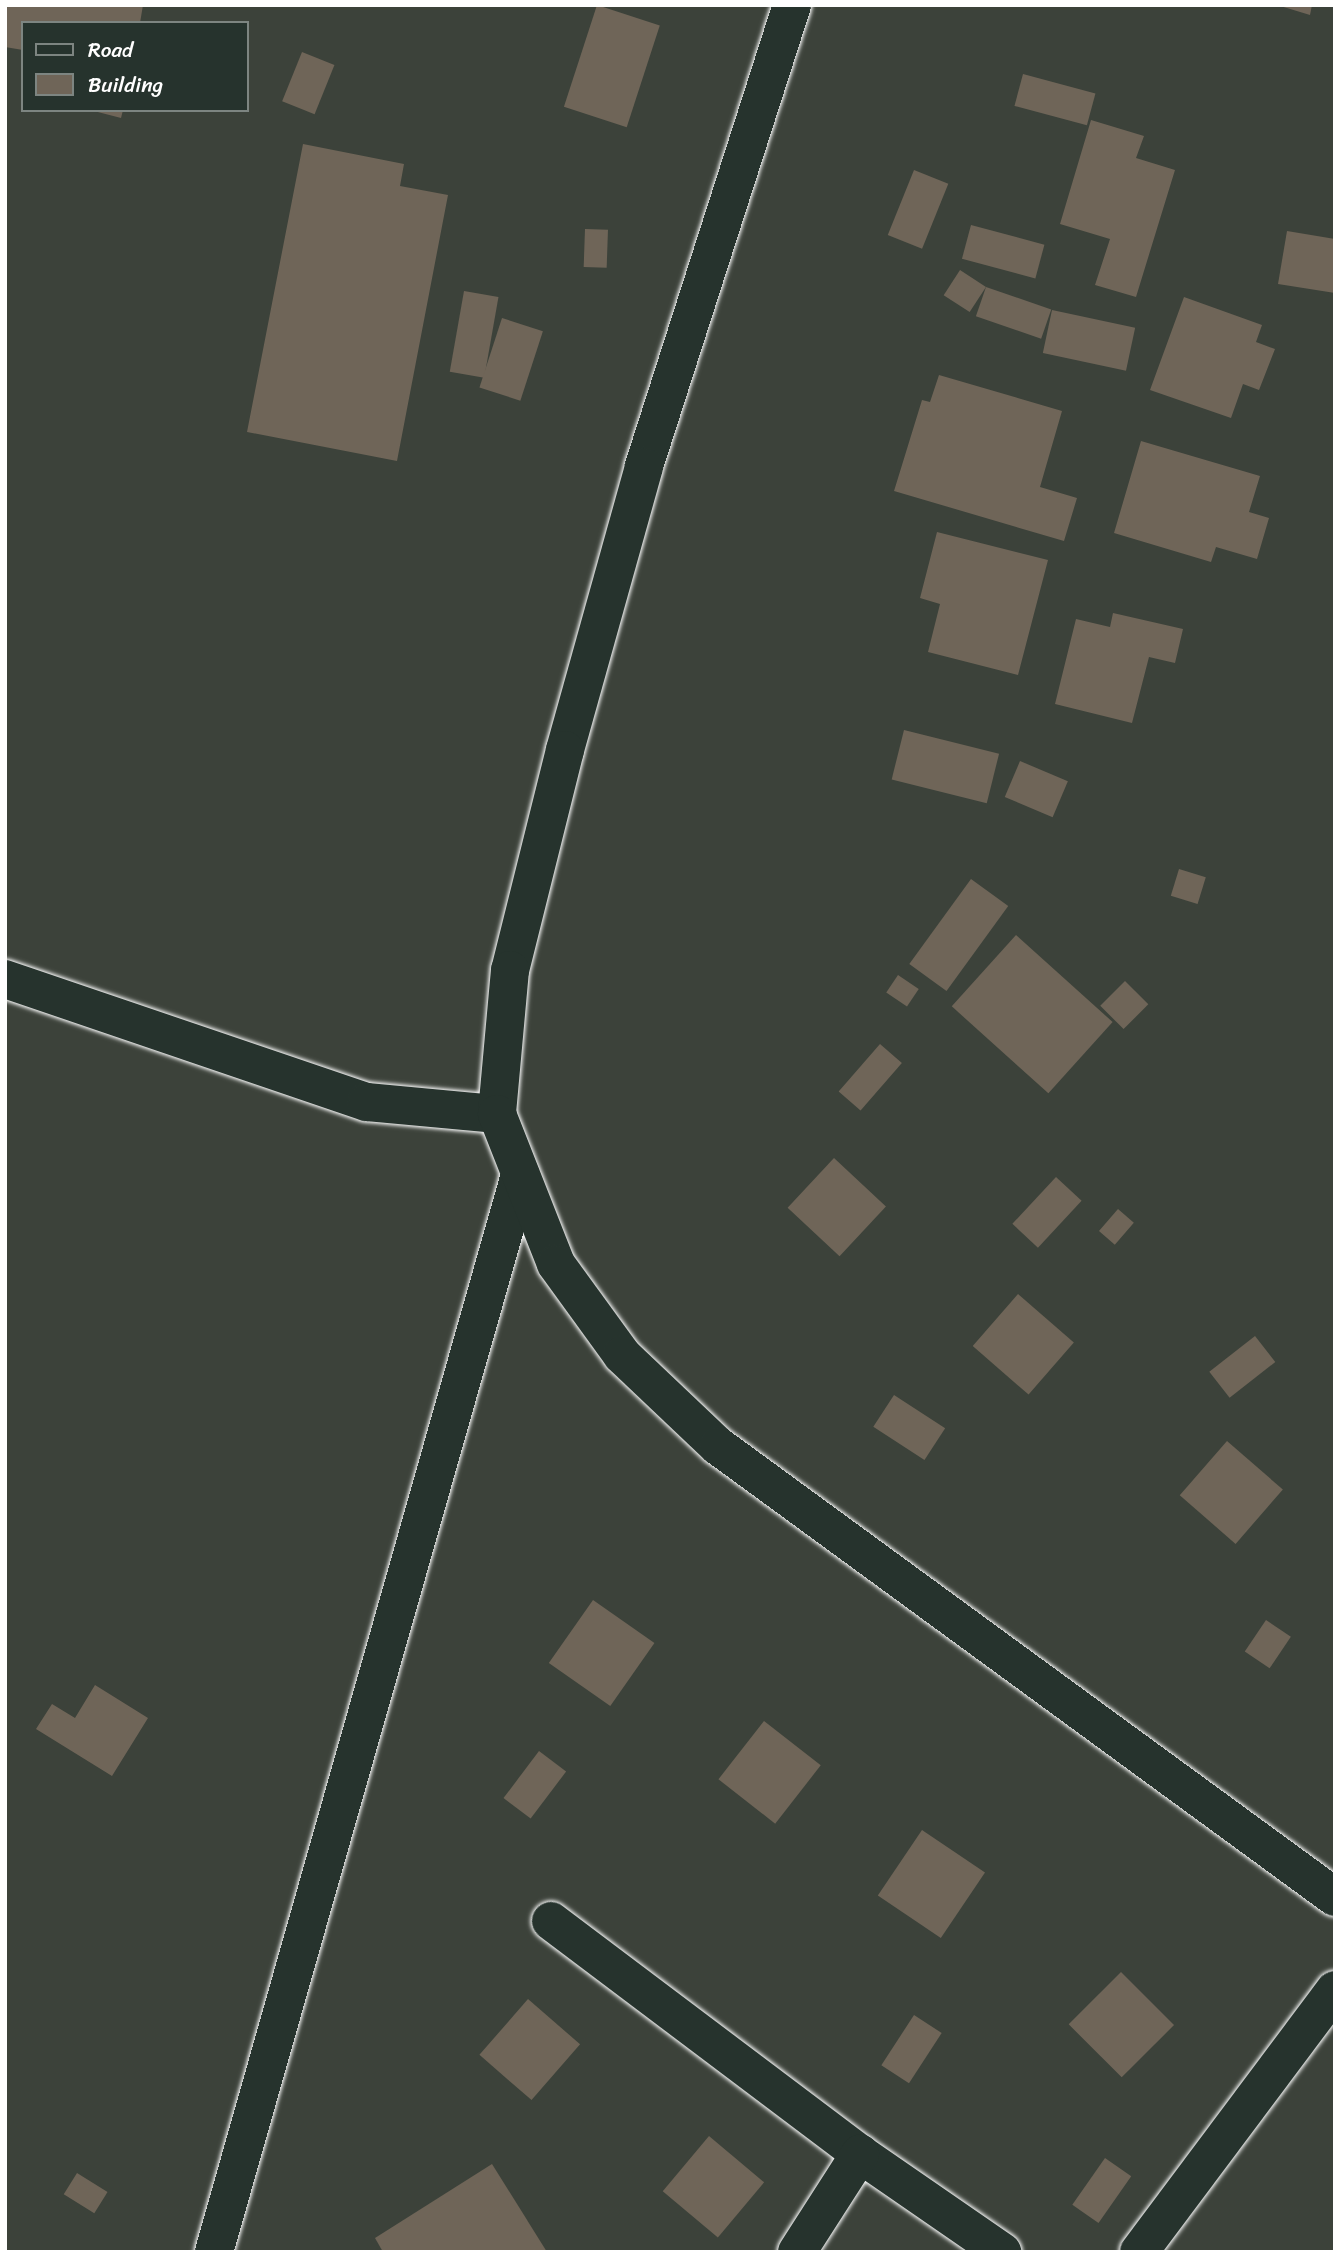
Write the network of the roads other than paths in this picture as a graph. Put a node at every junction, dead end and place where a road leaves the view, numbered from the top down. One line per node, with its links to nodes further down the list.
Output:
1 (792, 5): 3 (street)
2 (5, 979): 3 (street)
3 (497, 1114): 4 (street)
4 (520, 1175): 5 (street); 9 (street)
5 (1335, 1897)
6 (551, 1921): 8 (street)
7 (1335, 1990): 12 (street)
8 (860, 2154): 10 (street); 11 (street)
9 (214, 2252)
10 (797, 2252)
11 (1002, 2252)
12 (1139, 2252)

